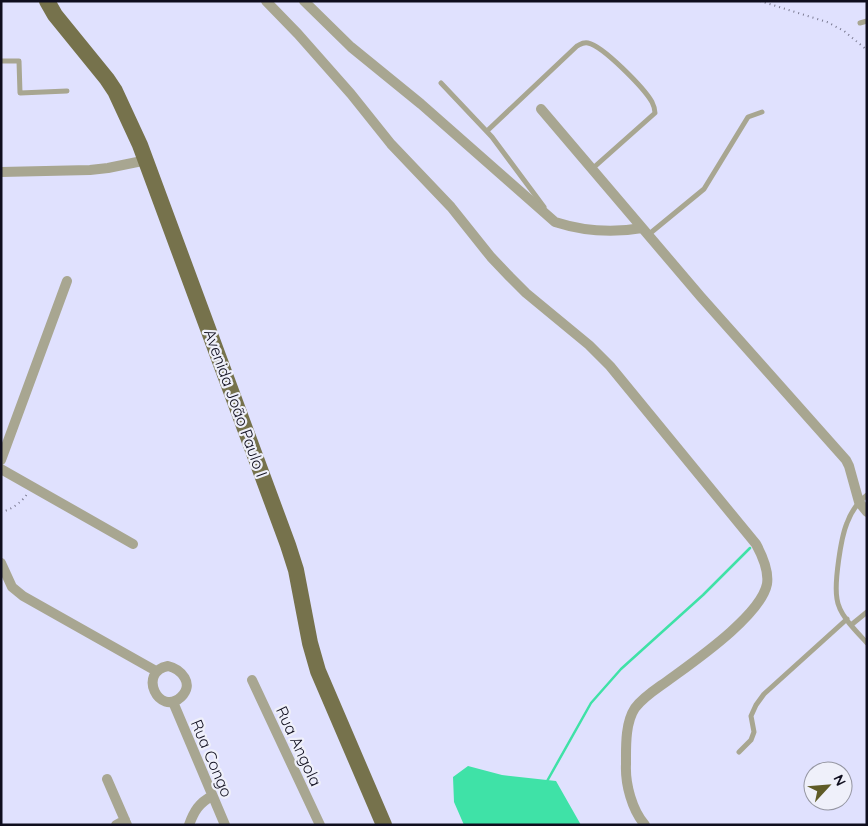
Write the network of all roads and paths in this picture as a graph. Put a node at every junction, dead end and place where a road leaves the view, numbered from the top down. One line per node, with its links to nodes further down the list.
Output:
1 (47, 1): 14 (main road, Avenida João Paulo I)
2 (266, 1): 43 (street)
3 (304, 1): 17 (street)
4 (760, 1): 7 (path)
5 (867, 21): 6 (lane)
6 (860, 23)
7 (867, 50)
8 (1, 61): 10 (lane)
9 (442, 83): 13 (lane)
10 (67, 91)
11 (541, 110): 15 (street)
12 (762, 112): 18 (lane)
13 (487, 131): 15 (lane); 17 (lane)
14 (146, 160): 16 (street); 42 (main road, Avenida João Paulo I)
15 (592, 168): 18 (street)
16 (1, 172)
17 (555, 222): 18 (street)
18 (645, 232): 23 (street)
19 (67, 281): 20 (street)
20 (1, 460)
21 (1, 469): 22 (street)
22 (31, 486): 24 (path); 26 (street)
23 (863, 498): 25 (street); 29 (lane)
24 (1, 512)
25 (867, 512)
26 (133, 544)
27 (1, 562): 32 (street)
28 (867, 612): 30 (lane)
29 (847, 619): 30 (lane); 35 (lane)
30 (851, 625): 31 (lane)
31 (867, 643)
32 (156, 671): 34 (street); 34 (street)
33 (252, 680): 41 (street, Rua Angola)
34 (173, 702): 37 (street, Rua Congo)
35 (739, 752)
36 (107, 779): 38 (street)
37 (212, 796): 39 (street); 40 (street, Rua Congo)
38 (123, 823)
39 (189, 825)
40 (225, 825)
41 (320, 825)
42 (384, 825)
43 (645, 825)

